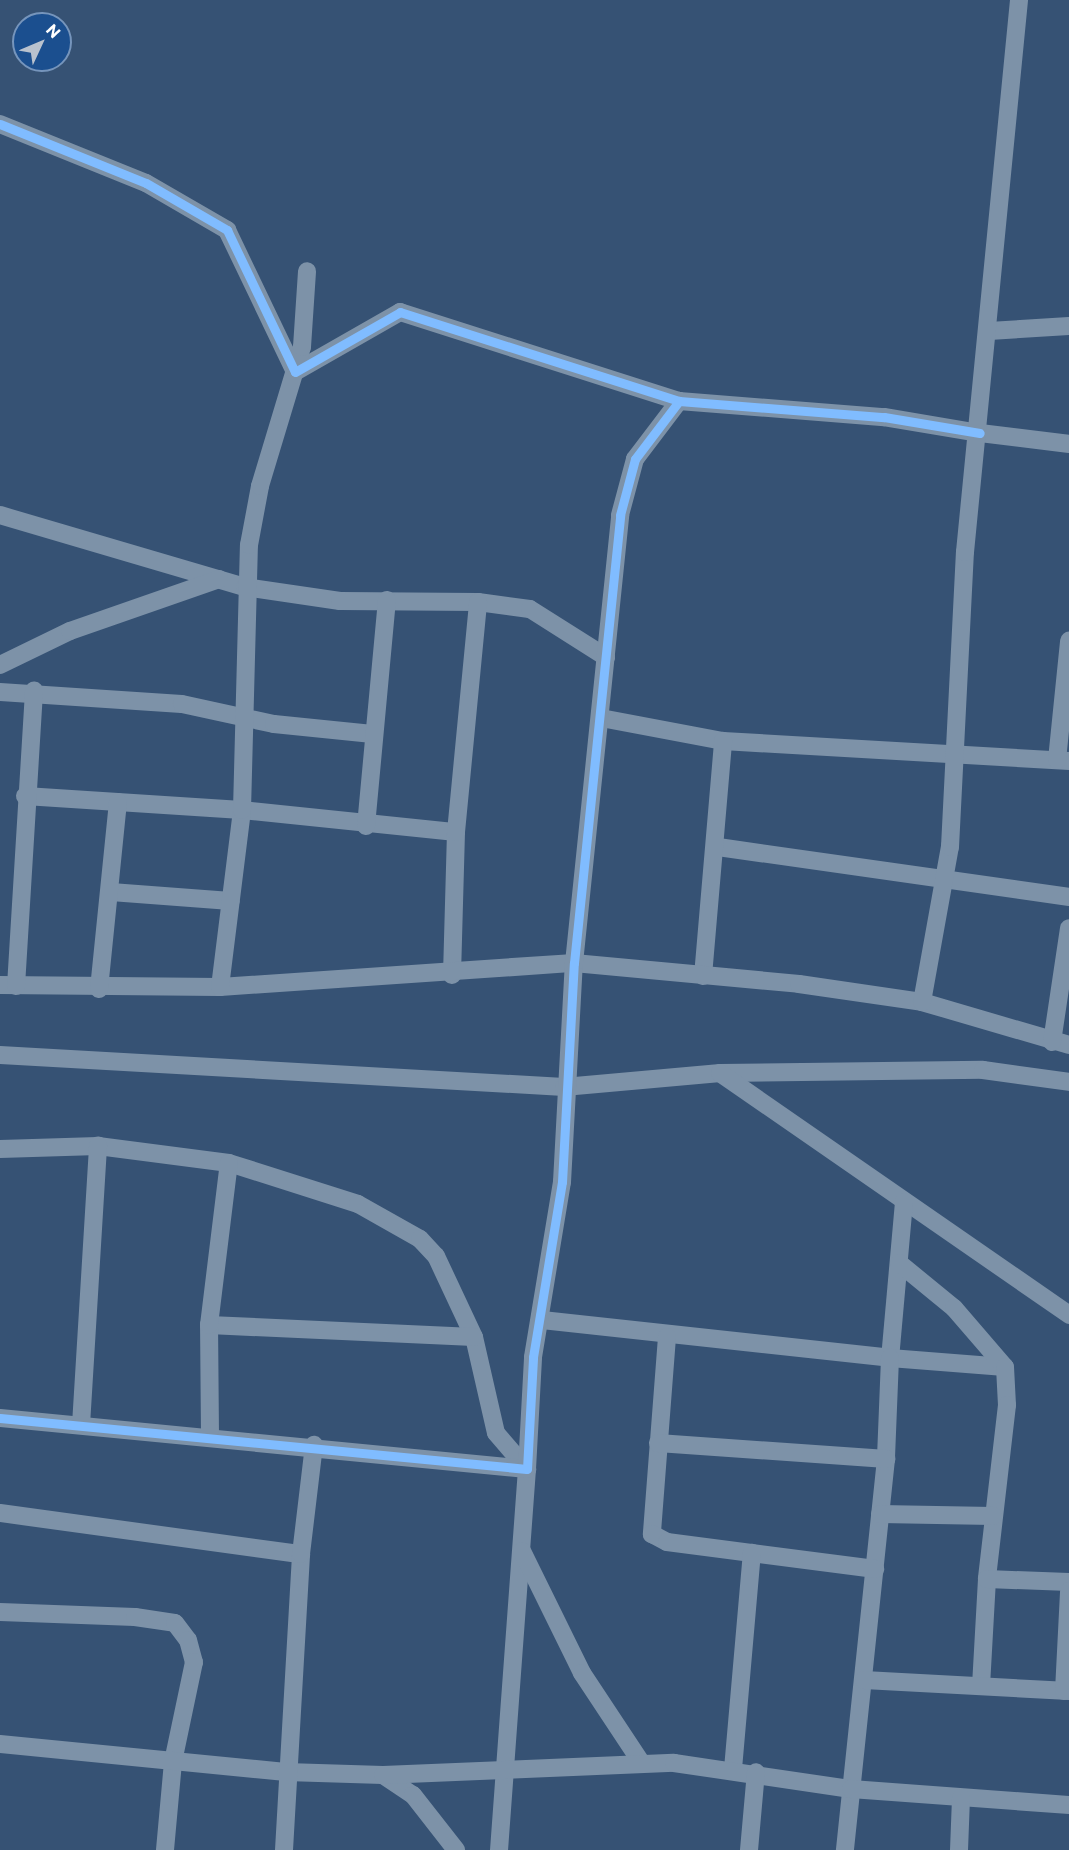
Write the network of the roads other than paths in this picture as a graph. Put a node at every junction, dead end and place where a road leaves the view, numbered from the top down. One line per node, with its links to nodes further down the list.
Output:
1 (1019, 0): 5 (street)
2 (0, 124): 6 (street)
3 (307, 270): 6 (street)
4 (1069, 326): 5 (street)
5 (989, 331): 8 (street)
6 (295, 372): 7 (street); 12 (street)
7 (679, 400): 8 (street); 16 (street)
8 (980, 433): 9 (street); 24 (street)
9 (1069, 444)
10 (0, 515): 11 (street)
11 (219, 579): 12 (street); 17 (street)
12 (245, 587): 13 (street); 20 (street)
13 (387, 600): 14 (street); 22 (street)
14 (478, 602): 16 (street); 30 (street)
15 (1069, 641): 25 (street)
16 (606, 657): 21 (street)
17 (0, 665)
18 (34, 691): 19 (street); 20 (street); 26 (street)
19 (0, 692)
20 (243, 717): 22 (street); 28 (street)
21 (601, 718): 23 (street); 37 (street)
22 (372, 734): 29 (street)
23 (723, 741): 24 (street); 31 (street)
24 (955, 755): 25 (street); 32 (street)
25 (1063, 761)
26 (25, 796): 27 (street); 40 (street)
27 (118, 802): 28 (street); 33 (street)
28 (242, 810): 29 (street); 35 (street)
29 (366, 826): 30 (street)
30 (456, 832): 38 (street)
31 (718, 847): 32 (street); 39 (street)
32 (944, 878): 34 (street); 43 (street)
33 (111, 892): 35 (street); 42 (street)
34 (1069, 897)
35 (231, 901): 41 (street)
36 (1069, 928): 44 (street)
37 (574, 963): 38 (street); 39 (street); 48 (street)
38 (452, 975): 41 (street)
39 (703, 976): 43 (street)
40 (8, 985): 42 (street)
41 (220, 987): 42 (street)
42 (99, 989)
43 (922, 1002): 44 (street)
44 (1061, 1043)
45 (0, 1055): 48 (street)
46 (720, 1073): 47 (street); 48 (street); 52 (street)
47 (1069, 1082)
48 (564, 1087): 55 (street)
49 (98, 1146): 50 (street); 51 (street); 62 (street)
50 (0, 1149)
51 (229, 1163): 56 (street); 57 (street)
52 (904, 1202): 53 (street); 54 (street)
53 (899, 1263): 59 (street); 60 (street)
54 (1069, 1315)
55 (542, 1320): 58 (street); 67 (street)
56 (209, 1325): 57 (street); 63 (street)
57 (474, 1337): 67 (street)
58 (667, 1337): 59 (street); 64 (street)
59 (890, 1358): 60 (street); 66 (street)
60 (1005, 1367): 70 (street)
61 (0, 1418): 62 (street)
62 (81, 1425): 63 (street)
63 (210, 1436): 65 (street)
64 (658, 1443): 66 (street); 72 (street)
65 (314, 1445): 67 (street); 73 (street)
66 (886, 1459): 69 (street)
67 (527, 1469): 71 (street)
68 (0, 1513): 73 (street)
69 (880, 1514): 70 (street); 74 (street)
70 (993, 1516): 75 (street)
71 (521, 1549): 84 (street); 87 (street)
72 (752, 1553): 74 (street); 85 (street)
73 (301, 1554): 86 (street)
74 (875, 1569): 79 (street)
75 (987, 1579): 76 (street); 80 (street)
76 (1069, 1582)
77 (1069, 1591): 81 (street)
78 (0, 1612): 83 (street)
79 (864, 1680): 80 (street); 90 (street)
80 (981, 1686): 81 (street)
81 (1066, 1691)
82 (0, 1744): 83 (street)
83 (173, 1762): 86 (street); 93 (street)
84 (641, 1762): 85 (street); 87 (street)
85 (733, 1769): 88 (street)
86 (286, 1772): 89 (street); 94 (street)
87 (505, 1772): 89 (street); 96 (street)
88 (756, 1772): 90 (street); 97 (street)
89 (383, 1775): 95 (street)
90 (851, 1789): 91 (street); 98 (street)
91 (961, 1798): 92 (street); 99 (street)
92 (1069, 1806)
93 (165, 1850)
94 (284, 1850)
95 (456, 1850)
96 (499, 1850)
97 (749, 1850)
98 (845, 1850)
99 (959, 1850)

